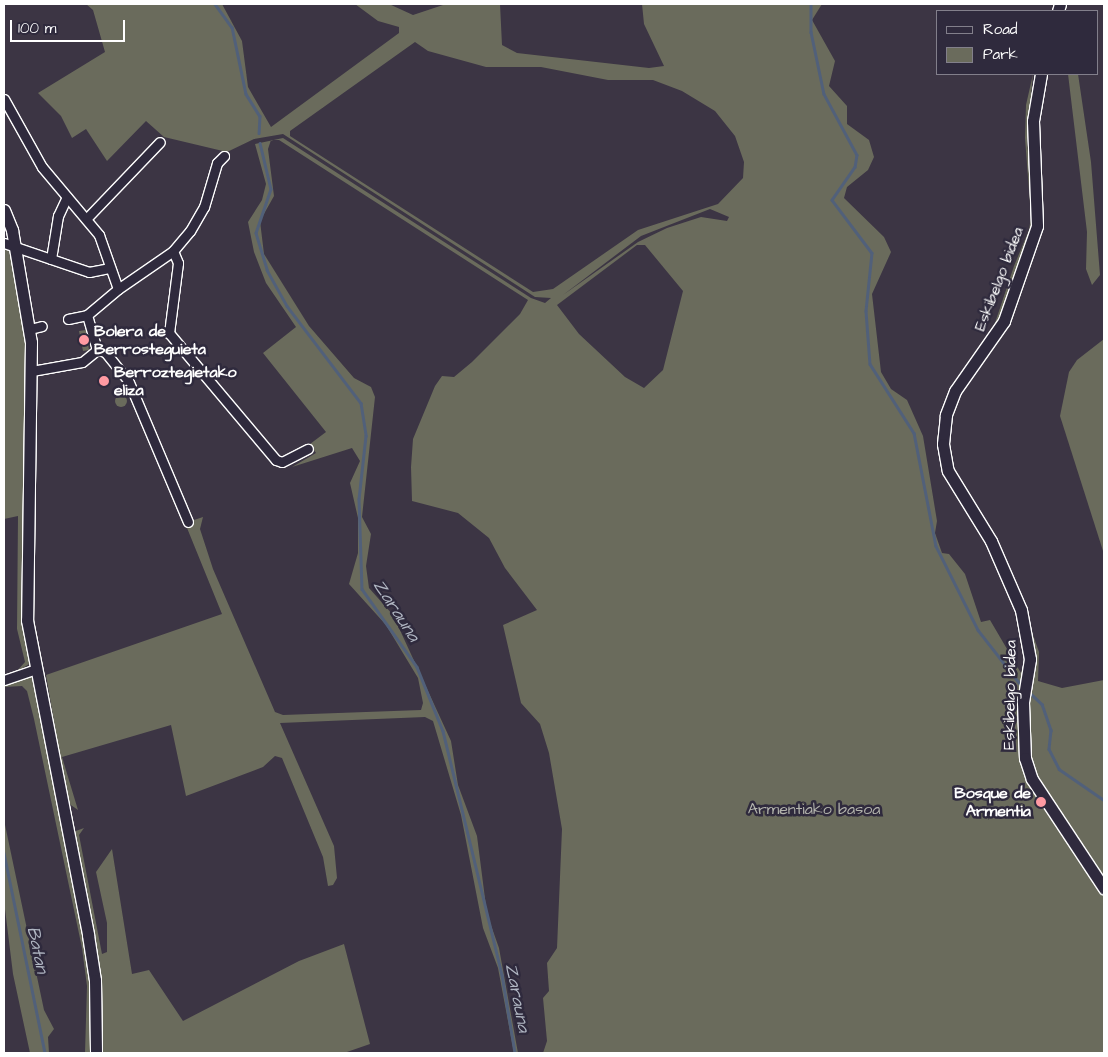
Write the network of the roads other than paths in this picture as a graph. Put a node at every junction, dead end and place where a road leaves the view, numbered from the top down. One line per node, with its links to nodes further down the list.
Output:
1 (1041, 75): 24 (street, Eskibelgo bidea)
2 (4, 99): 5 (street)
3 (160, 142): 7 (street)
4 (224, 156): 10 (street)
5 (67, 197): 7 (street); 11 (street)
6 (4, 210): 9 (street)
7 (87, 218): 12 (street)
8 (4, 243): 9 (street)
9 (16, 250): 11 (street); 17 (street)
10 (173, 250): 13 (street); 20 (street)
11 (51, 259): 12 (street)
12 (109, 268): 13 (street)
13 (118, 288): 14 (street)
14 (87, 316): 15 (street); 18 (street)
15 (68, 319)
16 (42, 326): 17 (street)
17 (30, 329): 19 (street)
18 (97, 350): 19 (street); 21 (street)
19 (32, 371): 22 (street)
20 (308, 449)
21 (188, 522)
22 (36, 669): 23 (street); 25 (street)
23 (4, 680)
24 (1104, 888)
25 (96, 1053)

